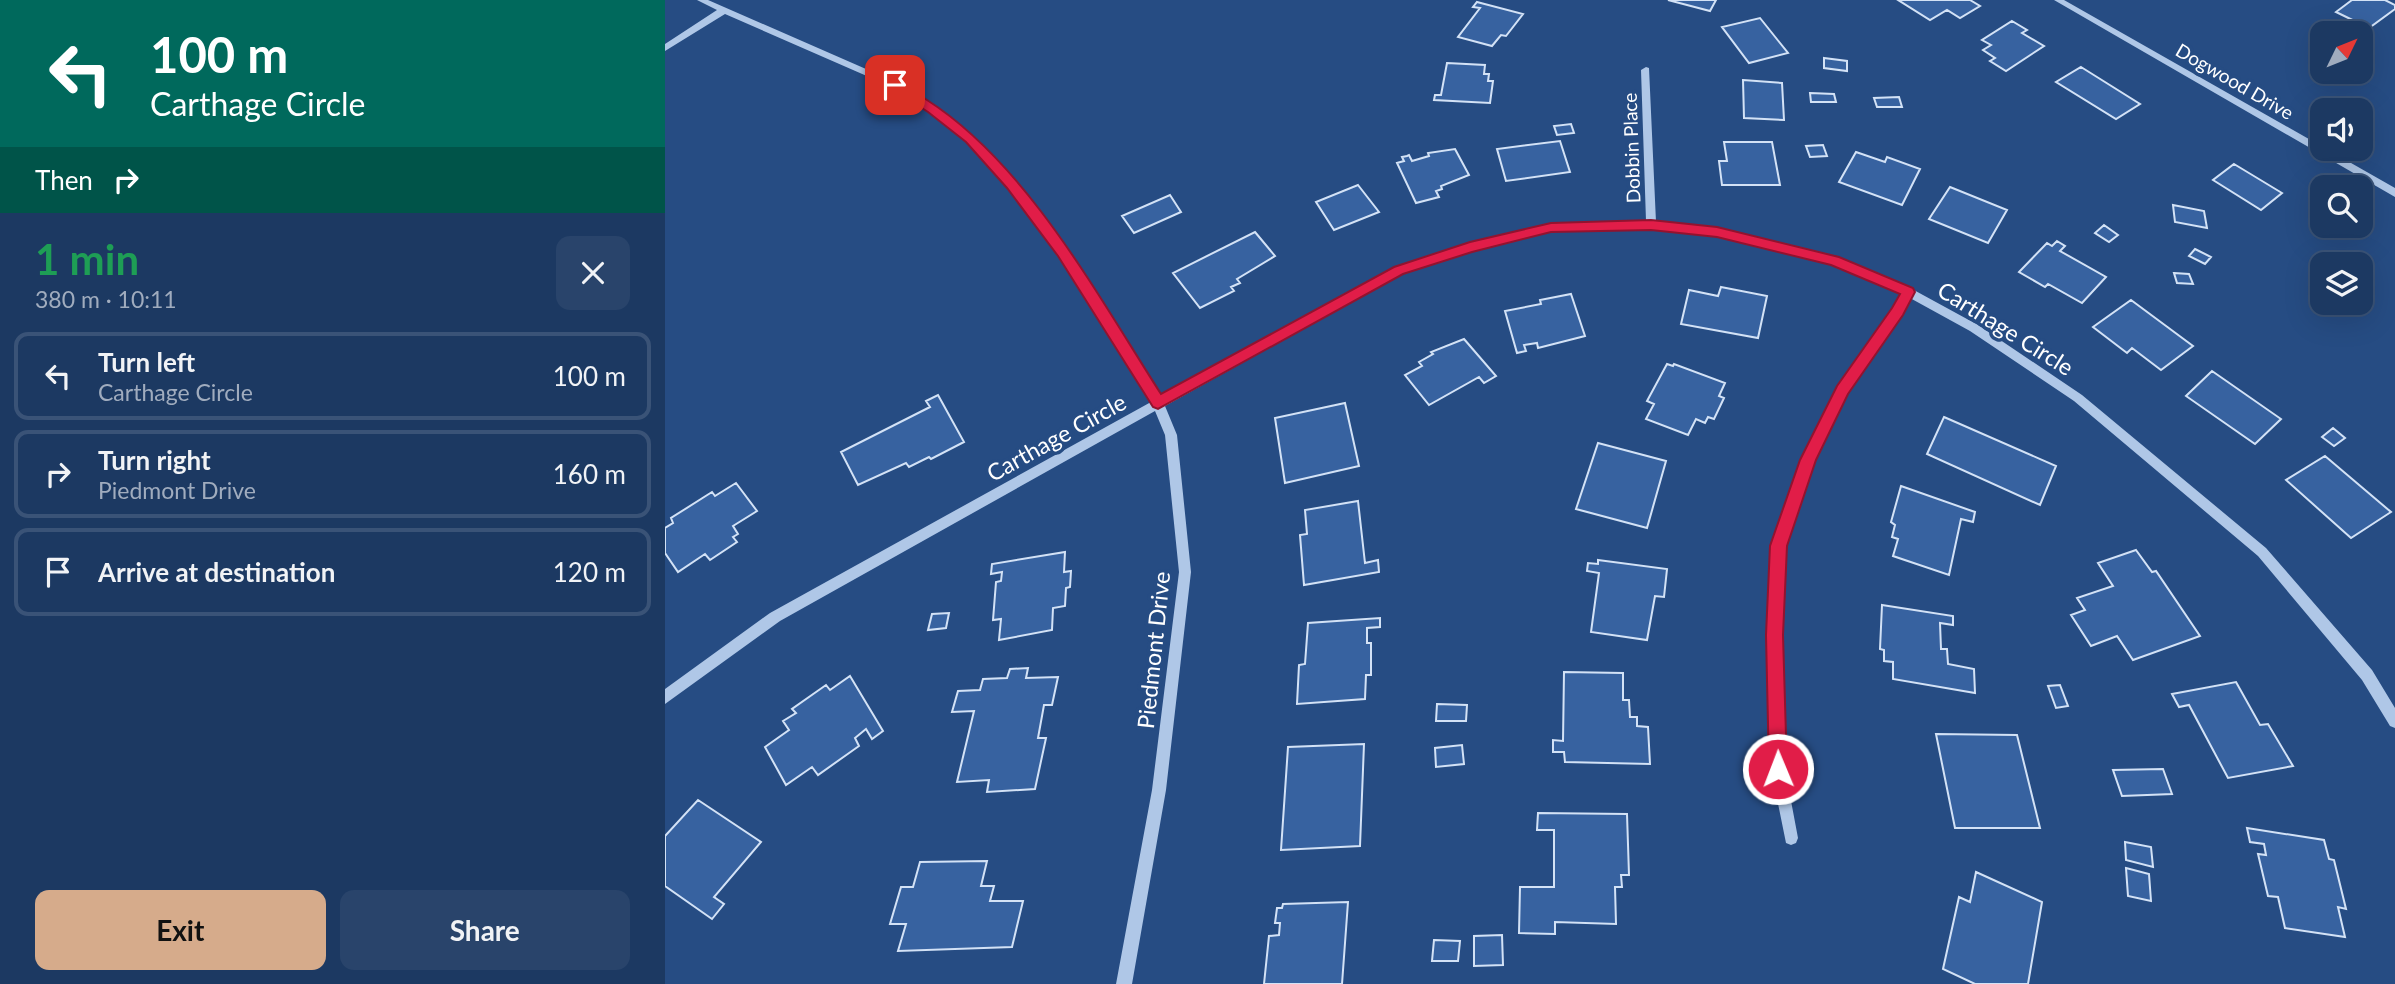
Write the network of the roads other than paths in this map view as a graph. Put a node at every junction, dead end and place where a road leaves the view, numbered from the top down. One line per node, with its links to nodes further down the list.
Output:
1 (701, 0): 3 (street, Piedmont Drive)
2 (2058, 0): 6 (street, Dogwood Drive)
3 (725, 10): 4 (street); 9 (street, Piedmont Drive)
4 (665, 48)
5 (1646, 71): 7 (street, Dobbin Place)
6 (2395, 193)
7 (1651, 225): 8 (street, Carthage Circle); 9 (street, Carthage Circle)
8 (1908, 292): 11 (street, Carthage Circle); 12 (street)
9 (1158, 403): 10 (street, Carthage Circle); 13 (street, Piedmont Drive)
10 (665, 697)
11 (2395, 721)
12 (1791, 838)
13 (1124, 984)

